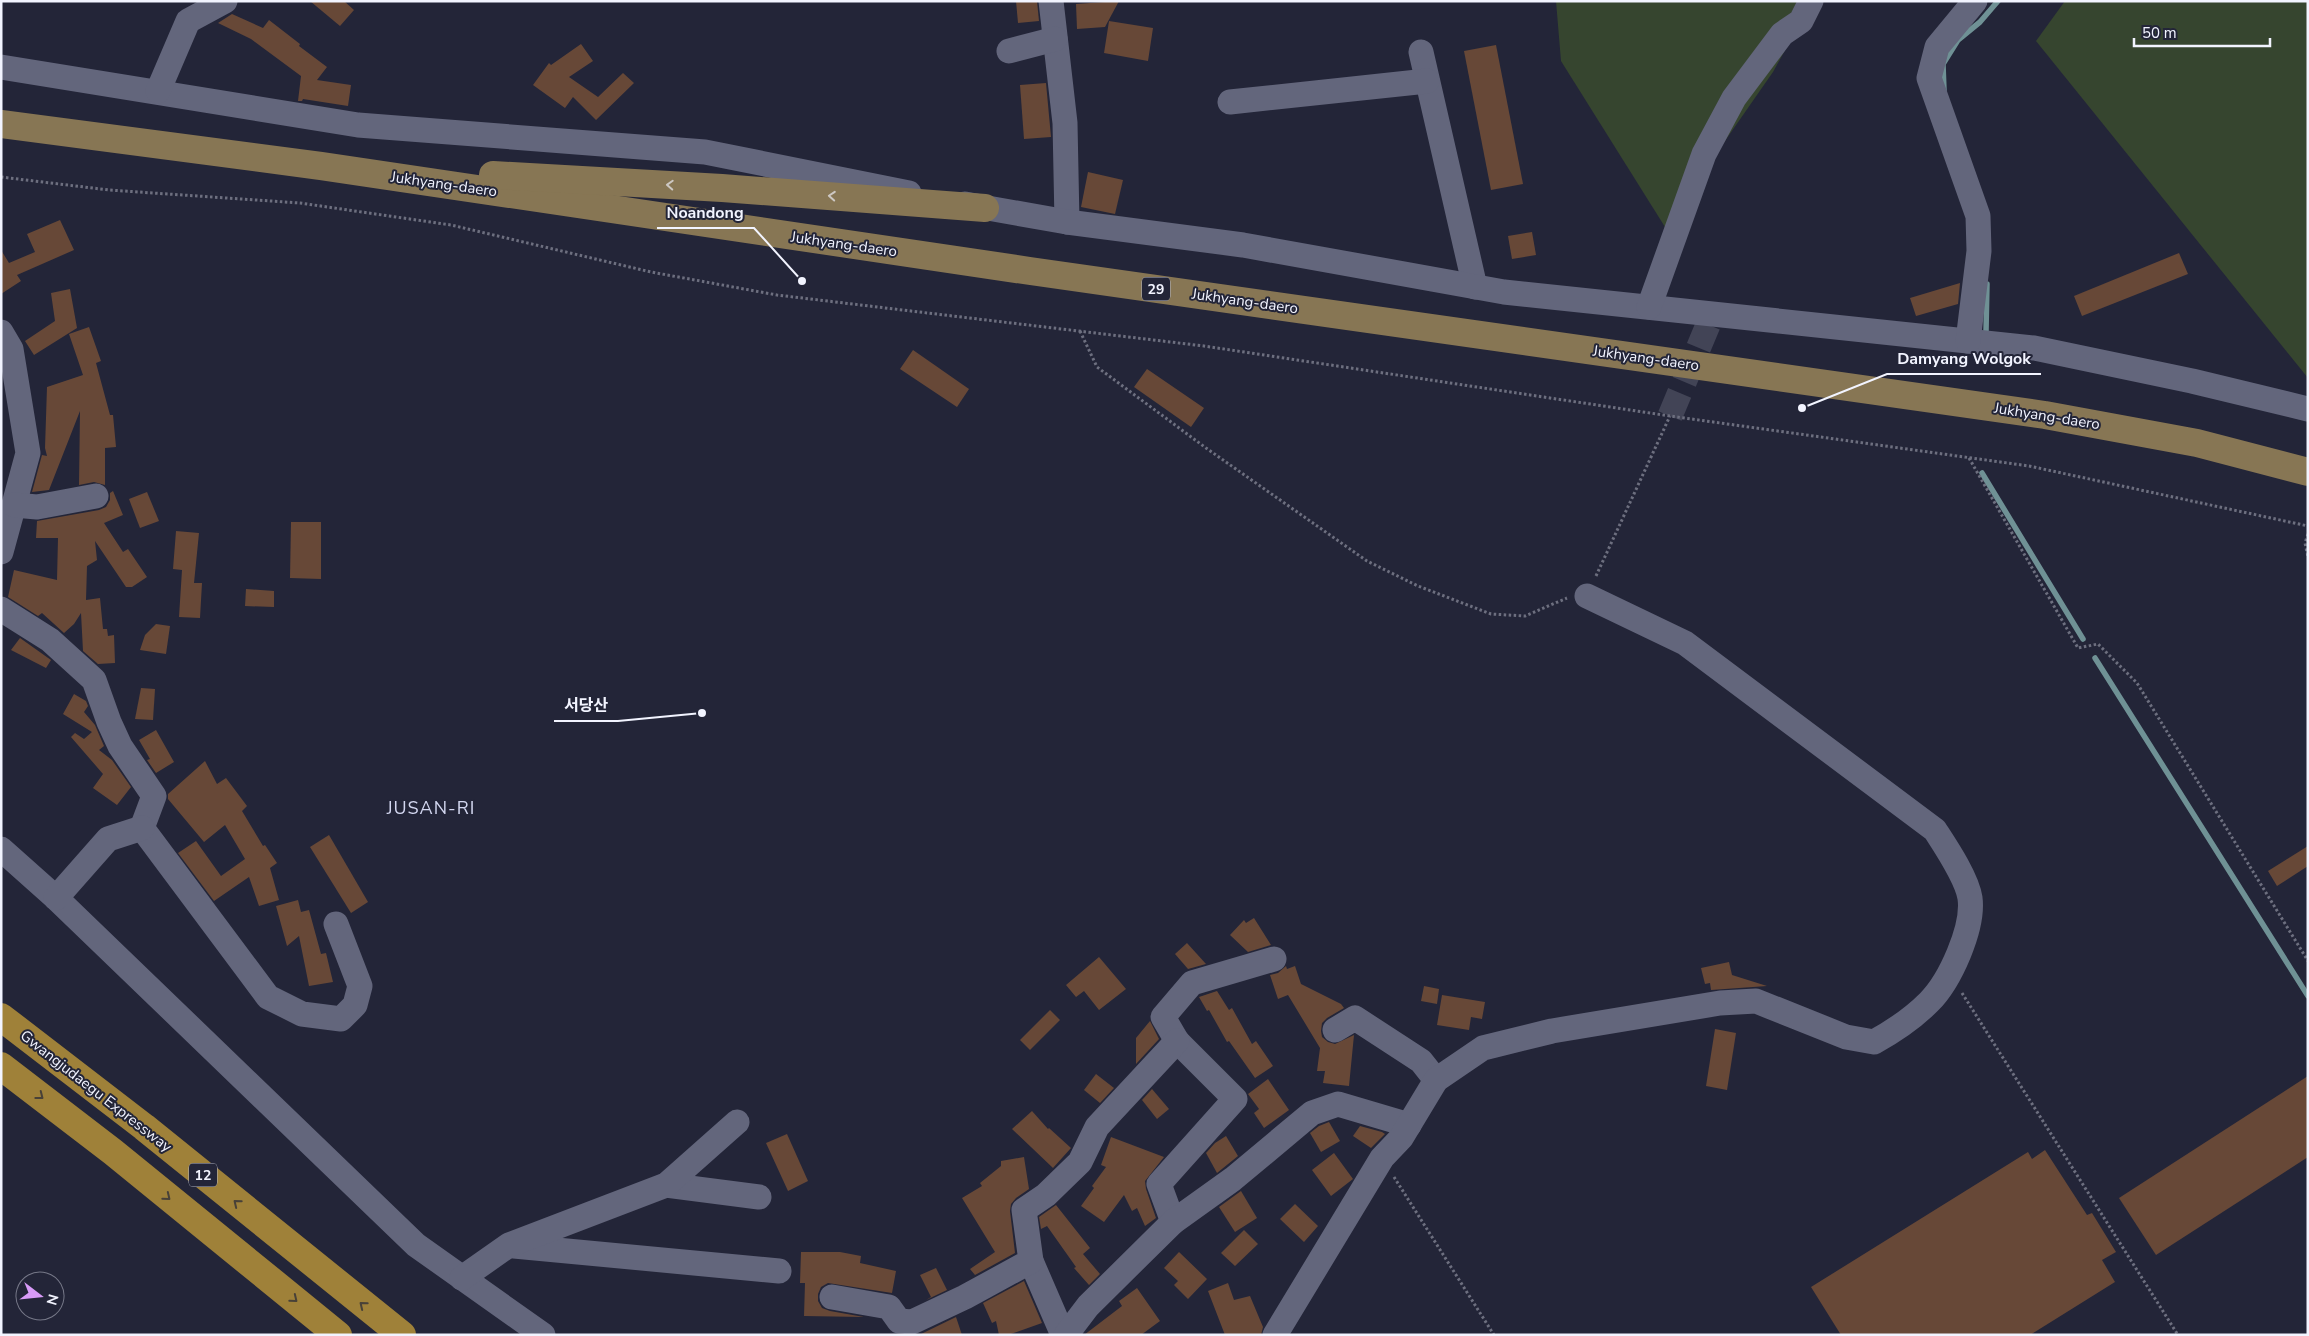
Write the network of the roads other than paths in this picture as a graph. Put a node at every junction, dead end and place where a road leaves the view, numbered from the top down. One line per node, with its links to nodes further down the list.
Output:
1 (225, 1): 10 (street)
2 (1051, 1): 5 (street)
3 (1811, 1): 17 (street)
4 (1975, 1): 19 (street)
5 (1055, 39): 6 (street); 15 (street)
6 (1009, 51)
7 (1421, 52): 9 (street)
8 (1, 67): 10 (street)
9 (1427, 81): 11 (street); 16 (street)
10 (158, 92): 14 (street)
11 (1230, 102)
12 (1, 124): 13 (main road, Jukhyang-daero / 29)
13 (321, 166): 14 (main road, one-way to 13); 21 (main road, Jukhyang-daero / 29)
14 (986, 208): 15 (street)
15 (1067, 222): 16 (street)
16 (1475, 287): 17 (street)
17 (1649, 307): 19 (street)
18 (1, 332): 23 (street)
19 (1968, 341): 20 (street)
20 (2308, 409)
21 (2308, 472)
22 (96, 496): 23 (street)
23 (14, 504): 24 (street)
24 (1, 552)
25 (1587, 596): 36 (street)
26 (1, 609): 27 (street)
27 (142, 828): 29 (street); 30 (street)
28 (1, 849): 29 (street)
29 (56, 898): 45 (street)
30 (336, 924)
31 (1274, 958): 34 (street)
32 (1, 1017): 48 (highway, Gwangjudaegu Expressway / 12, one-way to 32)
33 (1335, 1030): 36 (street)
34 (1177, 1041): 41 (street); 43 (street)
35 (1, 1066): 47 (highway, 12, one-way to 47)
36 (1436, 1080): 38 (street)
37 (737, 1122): 39 (street)
38 (1409, 1125): 41 (street); 51 (street)
39 (666, 1185): 40 (street); 42 (street)
40 (759, 1197)
41 (1173, 1222): 50 (street)
42 (509, 1245): 44 (street); 45 (street)
43 (1032, 1261): 46 (street); 50 (street)
44 (779, 1271)
45 (462, 1278): 49 (street)
46 (832, 1297)
47 (338, 1335)
48 (402, 1335)
49 (543, 1335)
50 (1064, 1335)
51 (1275, 1335)

